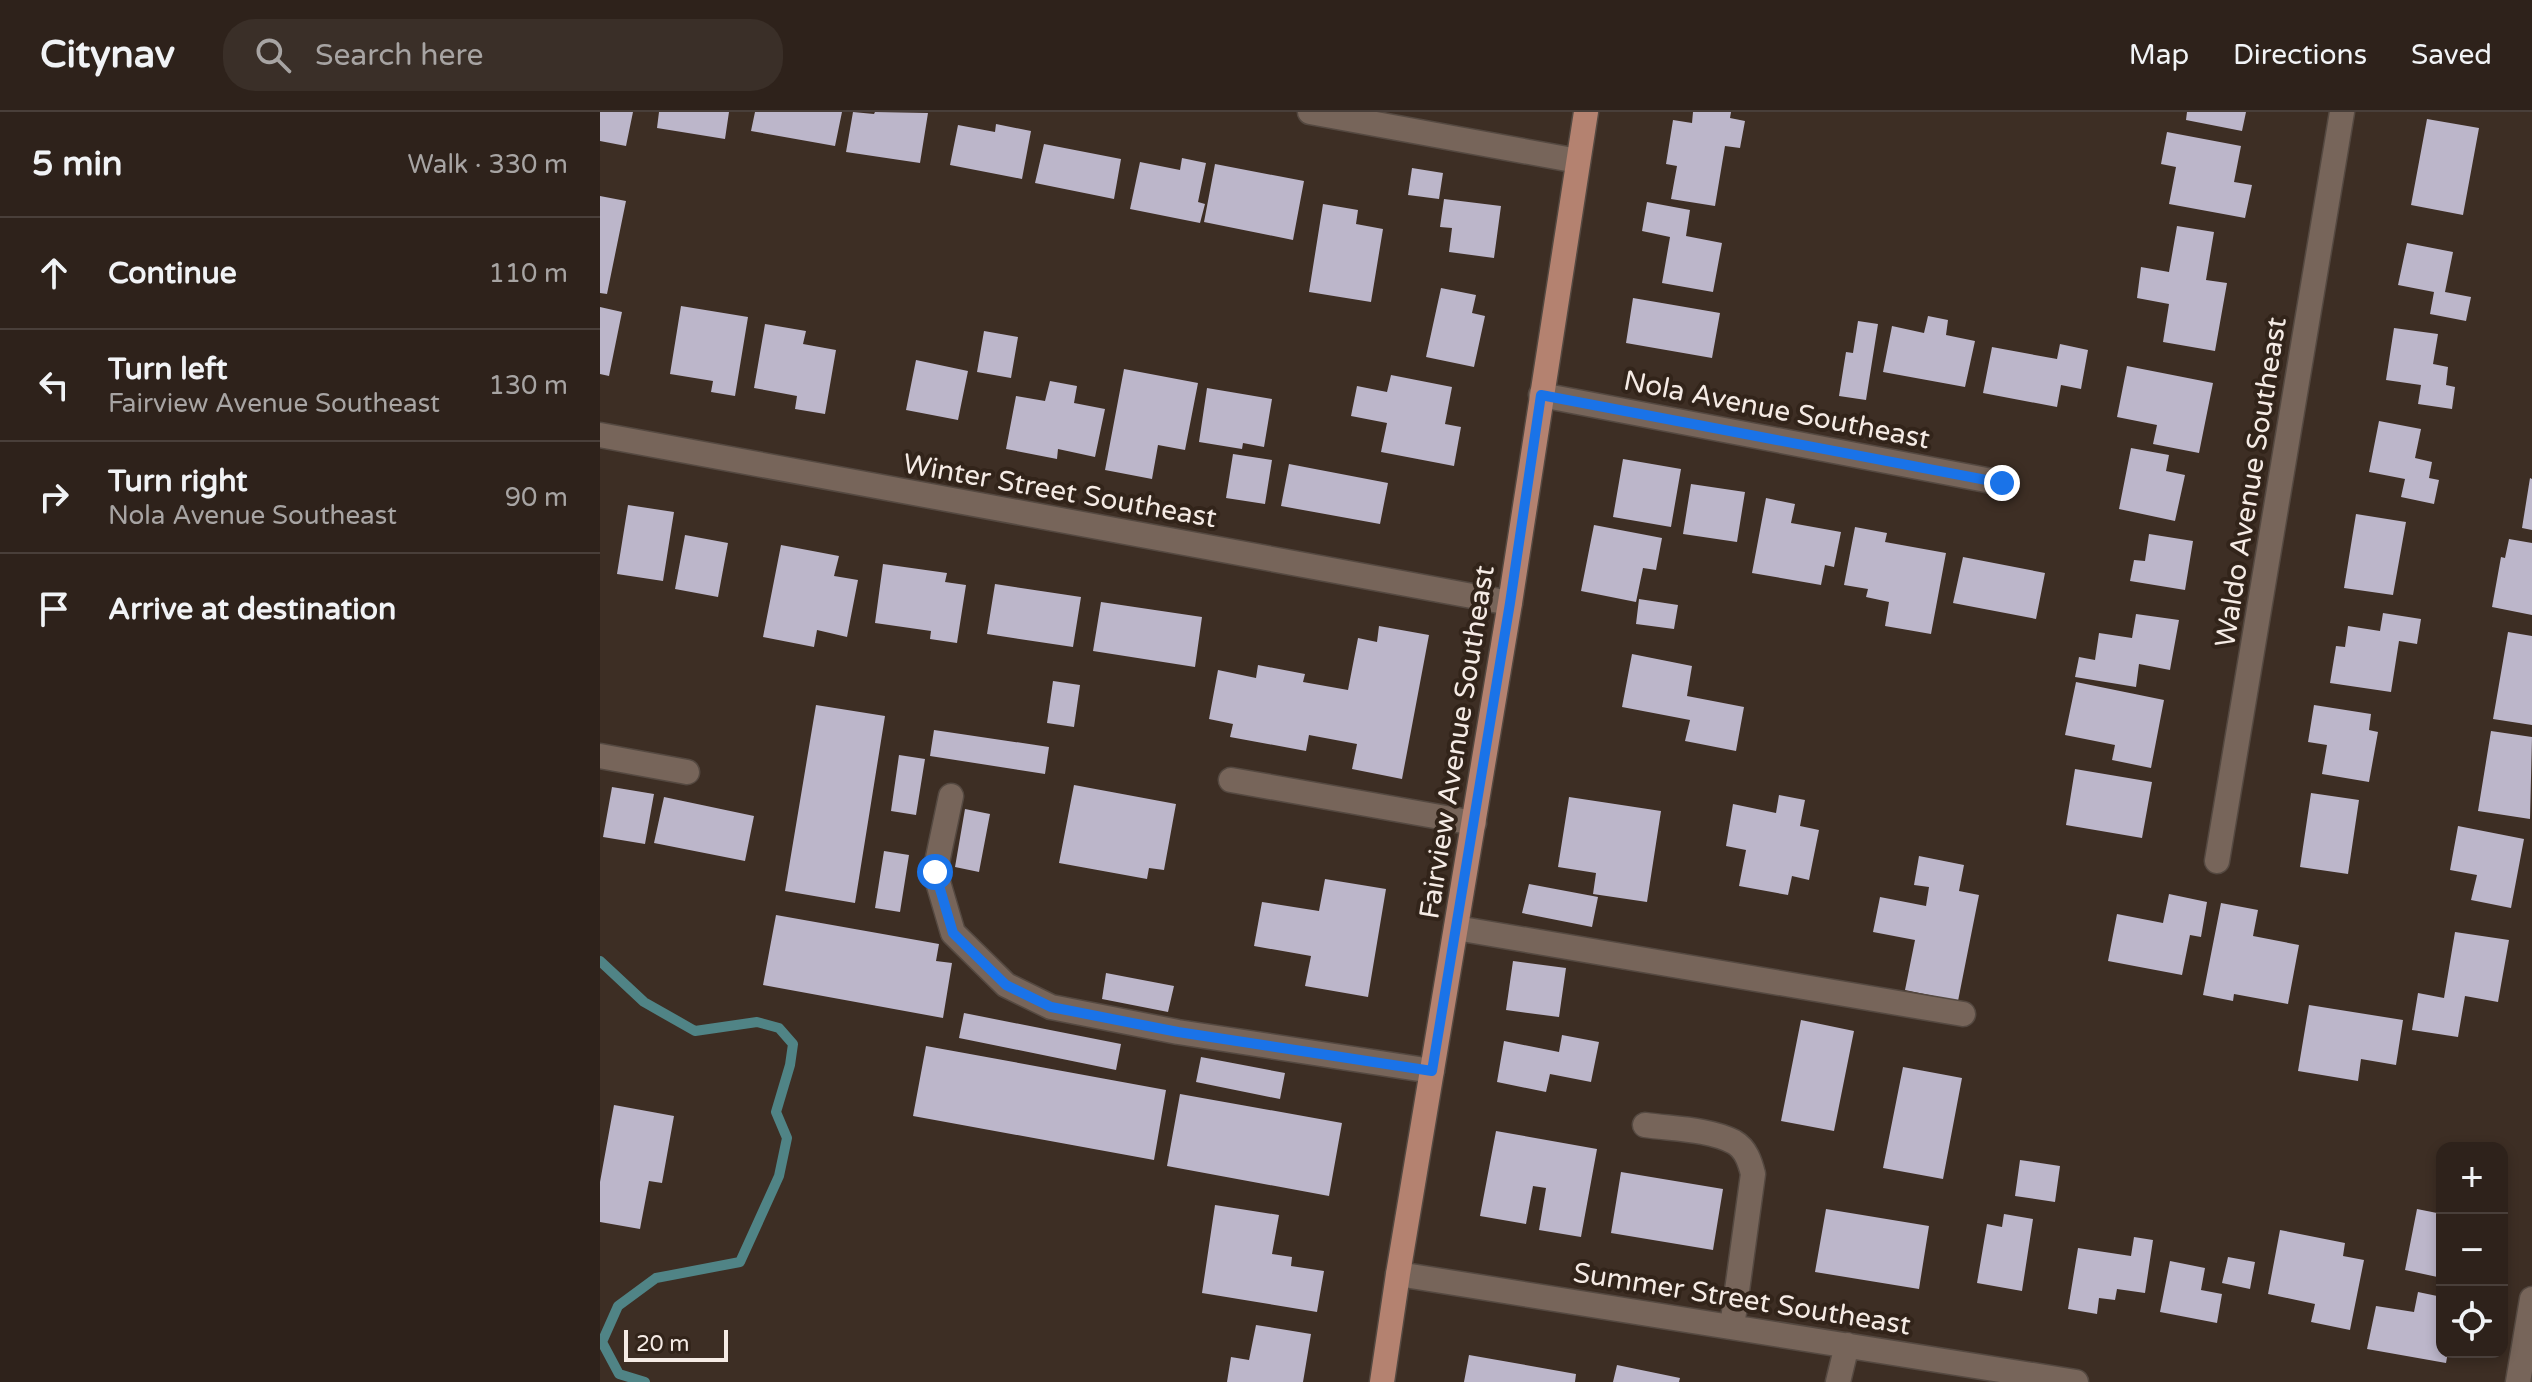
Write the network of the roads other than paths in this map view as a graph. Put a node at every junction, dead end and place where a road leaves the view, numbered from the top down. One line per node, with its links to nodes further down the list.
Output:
1 (1310, 112): 4 (street)
2 (1586, 112): 4 (main road, Fairview Avenue Southeast)
3 (2342, 112): 14 (street, Waldo Avenue Southeast)
4 (1578, 161): 5 (main road, Fairview Avenue Southeast)
5 (1541, 395): 7 (street, Nola Avenue Southeast); 8 (main road, Fairview Avenue Southeast)
6 (600, 435): 8 (street, Winter Street Southeast)
7 (2002, 483)
8 (1510, 603): 13 (main road, Fairview Avenue Southeast)
9 (600, 756): 10 (street)
10 (687, 772)
11 (1231, 780): 13 (street)
12 (951, 796): 17 (street)
13 (1474, 823): 15 (main road, Fairview Avenue Southeast)
14 (2217, 861)
15 (1456, 928): 16 (street); 17 (main road, Fairview Avenue Southeast)
16 (1963, 1014)
17 (1432, 1071): 19 (main road, Fairview Avenue Southeast)
18 (1645, 1125): 21 (street)
19 (1398, 1274): 21 (street, Summer Street Southeast); 23 (main road, Fairview Avenue Southeast)
20 (2532, 1299): 26 (street)
21 (1732, 1327): 22 (street, Summer Street Southeast)
22 (1847, 1345): 24 (street); 25 (street, Summer Street Southeast)
23 (1382, 1382)
24 (1838, 1382)
25 (2076, 1382)
26 (2518, 1382)

